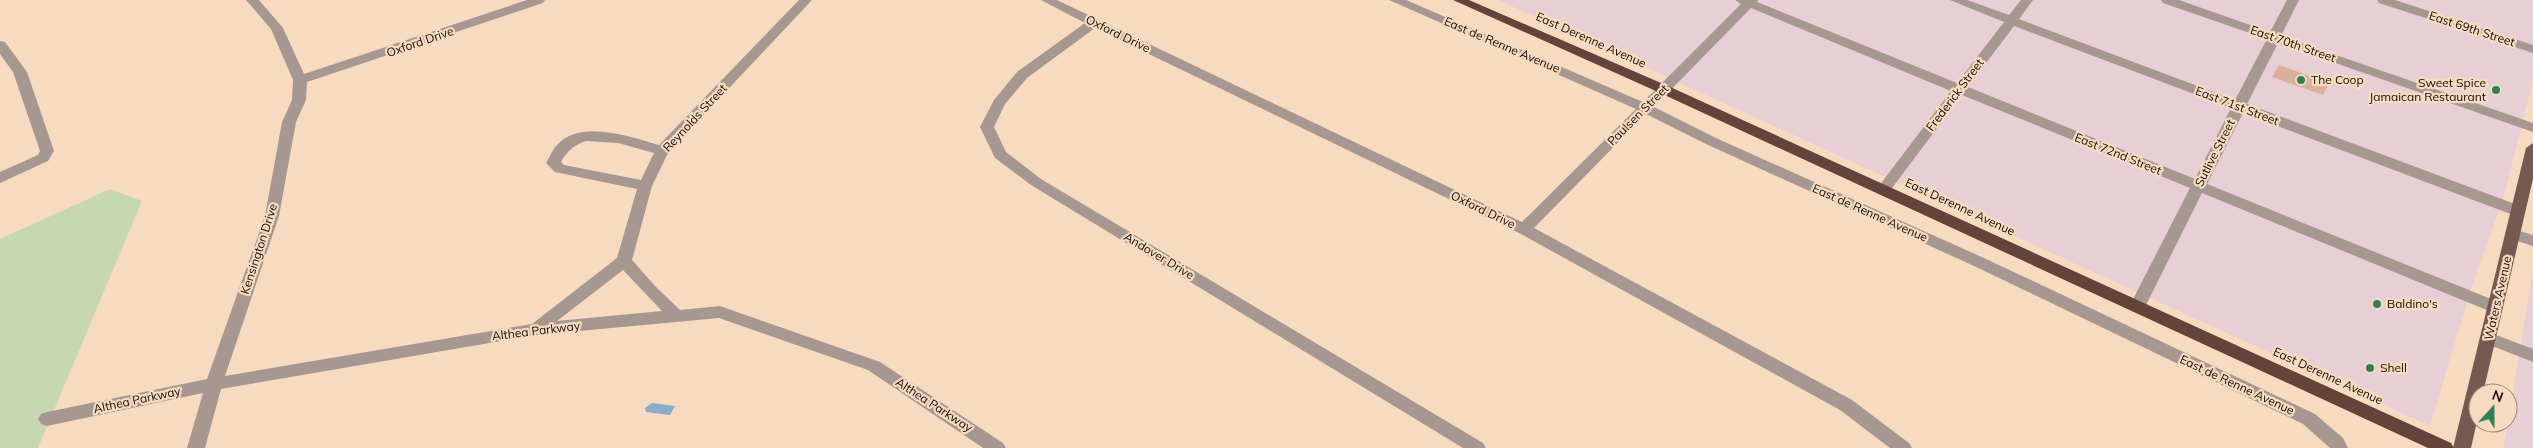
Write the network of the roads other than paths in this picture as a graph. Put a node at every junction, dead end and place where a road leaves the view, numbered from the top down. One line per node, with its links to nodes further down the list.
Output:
1 (252, 0): 18 (street)
2 (539, 0): 18 (street, Oxford Drive)
3 (806, 0): 25 (street, Reynolds Street)
4 (1047, 0): 14 (street, Oxford Drive)
5 (1395, 0): 22 (street, East de Renne Avenue)
6 (1956, 0): 13 (street, East 71st Street)
7 (2026, 0): 13 (street, Frederick Street)
8 (2167, 0): 15 (street, East 70th Street)
9 (2293, 0): 15 (street, Sutlive Street)
10 (2383, 0): 17 (street, East 69th Street)
11 (1464, 1): 19 (highway, East Derenne Avenue)
12 (1747, 1): 19 (street, Paulsen Street); 20 (street, East 72nd Street)
13 (2011, 21): 20 (street, Frederick Street); 21 (street, East 71st Street)
14 (1094, 23): 31 (street, Oxford Drive); 46 (street, Andover Drive)
15 (2274, 38): 21 (street, Sutlive Street); 23 (street, East 70th Street)
16 (0, 45): 26 (street)
17 (2533, 49)
18 (300, 80): 41 (street, Kensington Drive)
19 (1663, 89): 22 (street, Paulsen Street); 29 (highway, East Derenne Avenue)
20 (1960, 89): 28 (street, East 72nd Street); 29 (street, Frederick Street)
21 (2239, 106): 28 (street, Sutlive Street); 30 (street, East 71st Street)
22 (1645, 108): 31 (street, Paulsen Street); 43 (street, East de Renne Avenue)
23 (2533, 128)
24 (2533, 148): 30 (main road, Waters Avenue)
25 (662, 151): 27 (street, Reynolds Street); 27 (street)
26 (0, 178)
27 (645, 186): 34 (street, Reynolds Street)
28 (2198, 186): 35 (street, Sutlive Street); 36 (street, East 72nd Street)
29 (1884, 189): 35 (highway, East Derenne Avenue)
30 (2518, 211): 32 (main road, Waters Avenue)
31 (1524, 230): 47 (street, Oxford Drive)
32 (2513, 234): 33 (street); 36 (main road, Waters Avenue)
33 (2533, 241)
34 (624, 261): 37 (street); 38 (street)
35 (2136, 307): 48 (highway, East Derenne Avenue)
36 (2495, 307): 39 (main road, Waters Avenue)
37 (678, 317): 38 (street, Althea Parkway); 45 (street, Althea Parkway)
38 (536, 329): 41 (street, Althea Parkway)
39 (2488, 338): 40 (street); 49 (main road, Waters Avenue)
40 (2533, 356)
41 (214, 384): 42 (street, Althea Parkway); 44 (street, Kensington Drive)
42 (47, 419)
43 (2338, 445)
44 (196, 448)
45 (997, 448)
46 (1477, 448)
47 (1903, 448)
48 (2445, 448)
49 (2462, 448)

